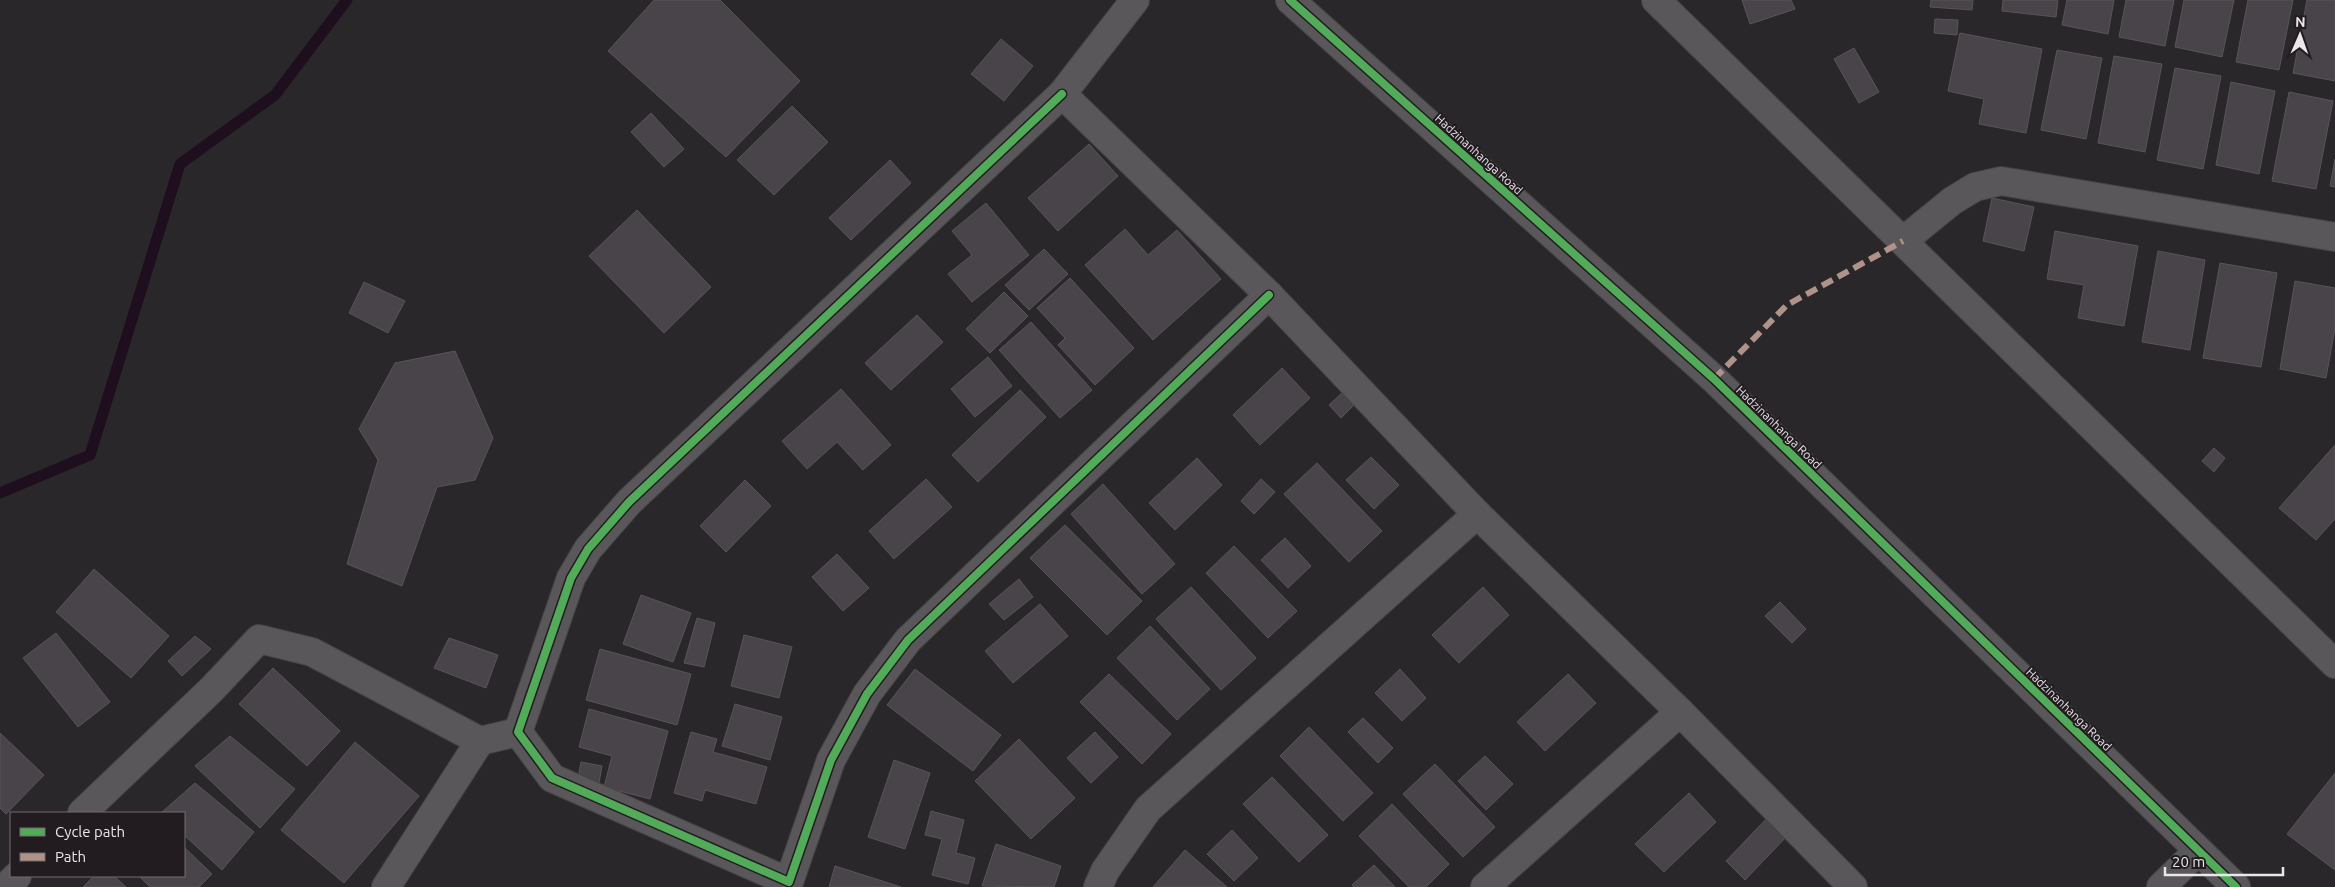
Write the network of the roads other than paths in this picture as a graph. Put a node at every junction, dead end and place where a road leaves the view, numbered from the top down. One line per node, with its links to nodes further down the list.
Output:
1 (1135, 0): 4 (street)
2 (1290, 0): 14 (street, Hadzinanhanga Road)
3 (1656, 0): 6 (street)
4 (1062, 94): 7 (street); 11 (street)
5 (2335, 237): 6 (street)
6 (1903, 241): 9 (street)
7 (1269, 295): 8 (street); 16 (street)
8 (1477, 514): 10 (street); 19 (street)
9 (2335, 664)
10 (1680, 712): 20 (street); 21 (street)
11 (518, 732): 12 (street); 16 (street)
12 (480, 741): 13 (street); 18 (street)
13 (83, 812)
14 (2198, 851): 22 (street); 23 (street, Hadzinanhanga Road)
15 (16, 877): 17 (street)
16 (788, 884)
17 (6, 887)
18 (386, 887)
19 (1098, 887)
20 (1485, 887)
21 (1853, 887)
22 (2160, 887)
23 (2236, 887)

